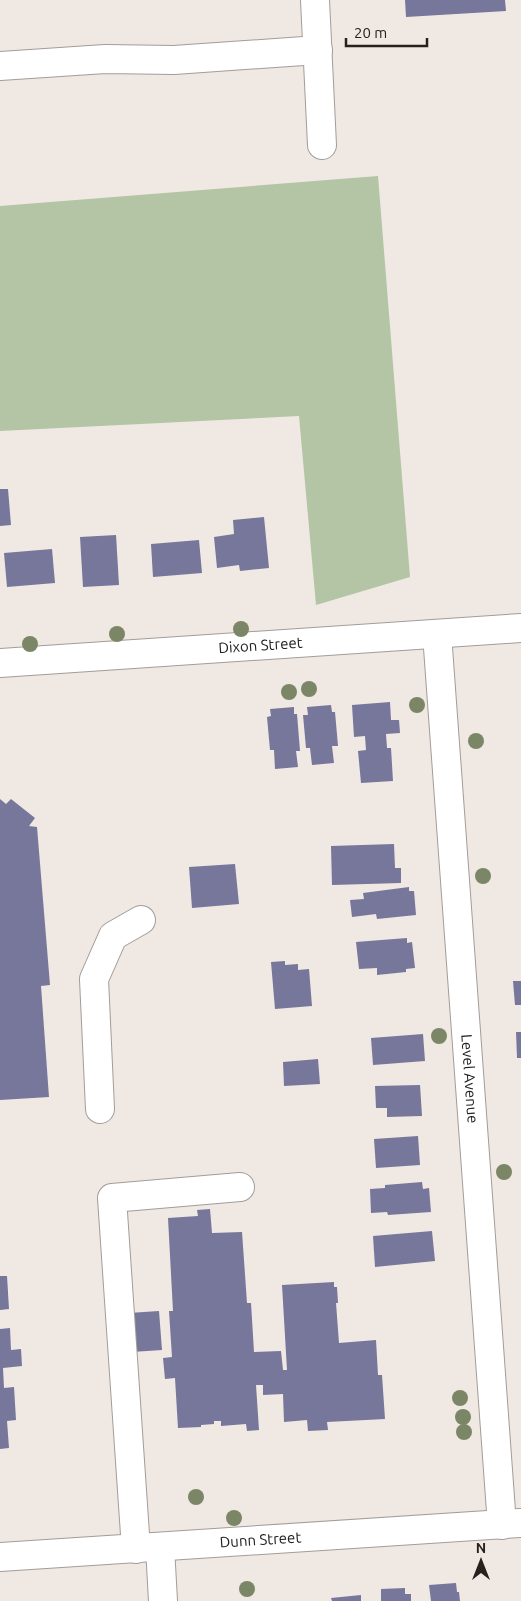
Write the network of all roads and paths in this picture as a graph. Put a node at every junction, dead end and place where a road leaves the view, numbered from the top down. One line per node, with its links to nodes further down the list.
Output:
1 (315, 0): 2 (street)
2 (318, 50): 3 (street); 4 (street)
3 (0, 66)
4 (322, 144)
5 (521, 628): 6 (street, Dixon Street)
6 (437, 634): 7 (street, Dixon Street); 11 (street, Level Avenue)
7 (0, 663)
8 (141, 920): 9 (street)
9 (100, 1109)
10 (240, 1187): 12 (street)
11 (512, 1524): 12 (street, Dunn Street)
12 (148, 1548): 13 (street, Dunn Street); 14 (street)
13 (0, 1557)
14 (163, 1601)

